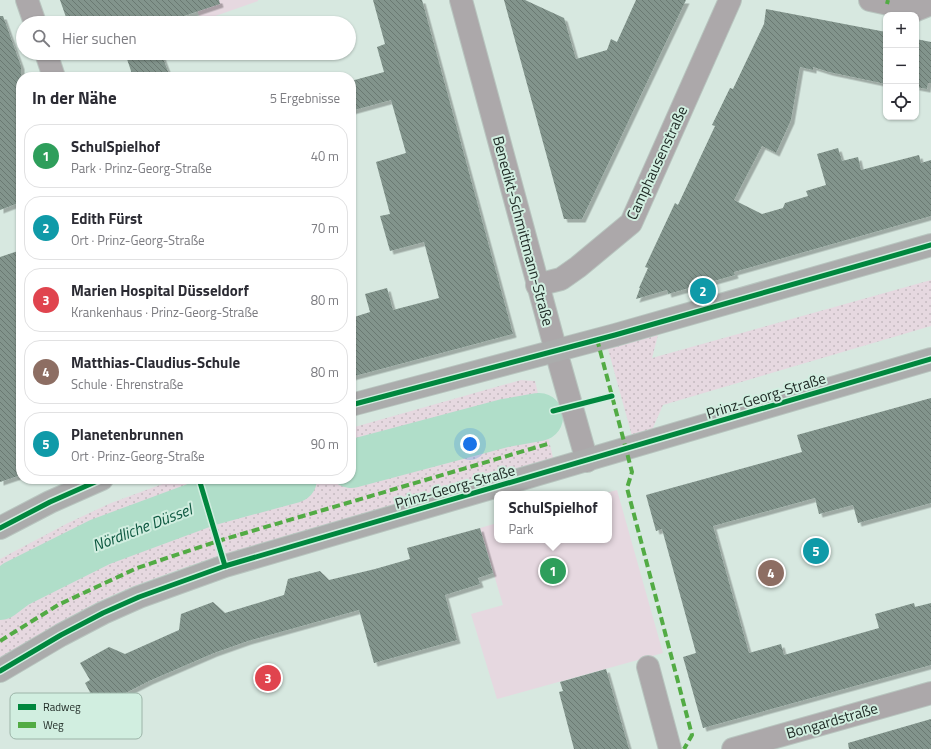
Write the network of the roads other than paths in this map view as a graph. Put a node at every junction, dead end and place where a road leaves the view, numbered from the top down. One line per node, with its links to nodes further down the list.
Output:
1 (27, 0): 6 (street)
2 (461, 0): 10 (street, Benedikt-Schmittmann-Straße)
3 (730, 0): 10 (street, Camphausenstraße)
4 (870, 0): 5 (street)
5 (931, 4)
6 (33, 16)
7 (48, 60): 8 (street)
8 (52, 72)
9 (931, 245): 11 (main road)
10 (538, 285): 11 (street, Benedikt-Schmittmann-Straße)
11 (555, 350): 13 (main road); 14 (street, Benedikt-Schmittmann-Straße)
12 (931, 359): 14 (main road, Prinz-Georg-Straße)
13 (356, 404)
14 (587, 461): 18 (main road, Prinz-Georg-Straße)
15 (91, 484): 16 (main road)
16 (0, 528)
17 (648, 667): 20 (street)
18 (0, 671)
19 (931, 693): 21 (street, Bongardstraße)
20 (670, 749)
21 (733, 749)

